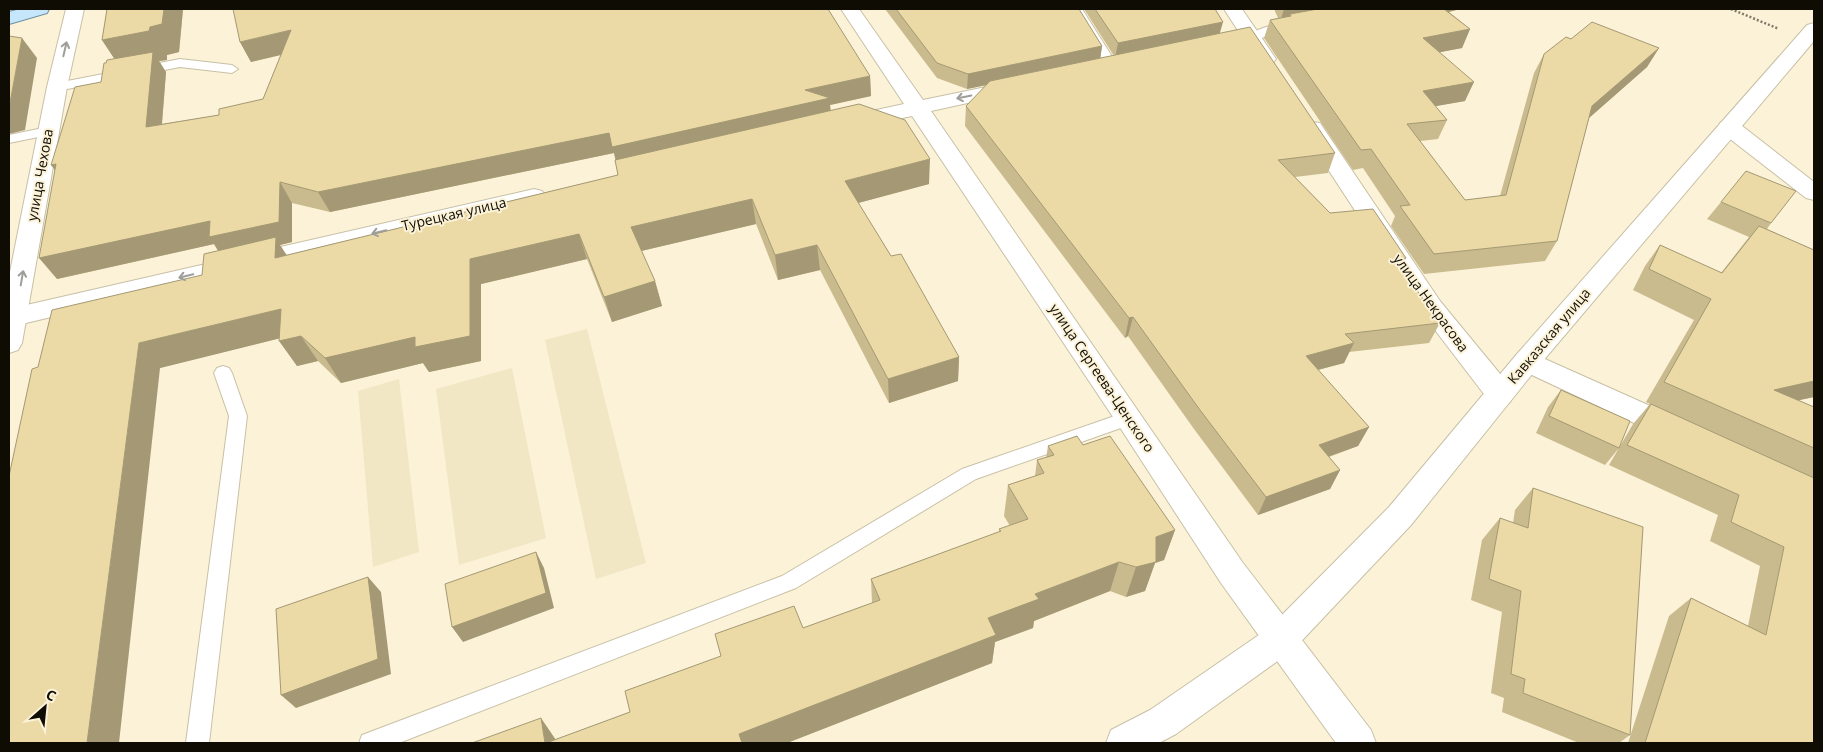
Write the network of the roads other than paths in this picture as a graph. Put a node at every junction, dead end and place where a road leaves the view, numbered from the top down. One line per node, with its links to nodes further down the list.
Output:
1 (40, 9): 6 (main road)
2 (75, 9): 14 (street, улица Чехова, one-way to 2)
3 (850, 9): 15 (street, улица Сергеева-Ценского)
4 (1076, 9): 10 (lane)
5 (1233, 9): 9 (street)
6 (9, 18)
7 (1298, 24): 9 (lane)
8 (1809, 34): 18 (street, Кавказская улица)
9 (1242, 39): 12 (street)
10 (1112, 66)
11 (232, 69): 14 (lane)
12 (1278, 78)
13 (1035, 82): 15 (street, one-way to 15)
14 (56, 87): 19 (street, улица Чехова)
15 (917, 107): 17 (street); 28 (street, улица Сергеева-Ценского)
16 (1300, 111): 27 (street, улица Некрасова)
17 (835, 126)
18 (1729, 127): 22 (street); 25 (street, Кавказская улица)
19 (48, 131): 20 (lane); 23 (street, улица Чехова, one-way to 19)
20 (9, 139)
21 (553, 191): 23 (street, Турецкая улица, one-way to 23)
22 (1814, 193)
23 (12, 317): 24 (street, улица Чехова)
24 (9, 343)
25 (1527, 361): 27 (street, Кавказская улица); 29 (street)
26 (224, 373): 31 (lane)
27 (1500, 394): 30 (street, Кавказская улица)
28 (1129, 418): 30 (street, улица Сергеева-Ценского); 32 (lane)
29 (1698, 440)
30 (1281, 640): 33 (street, Кавказская улица); 34 (street, улица Сергеева-Ценского)
31 (197, 743)
32 (370, 743)
33 (1124, 743)
34 (1358, 743)

